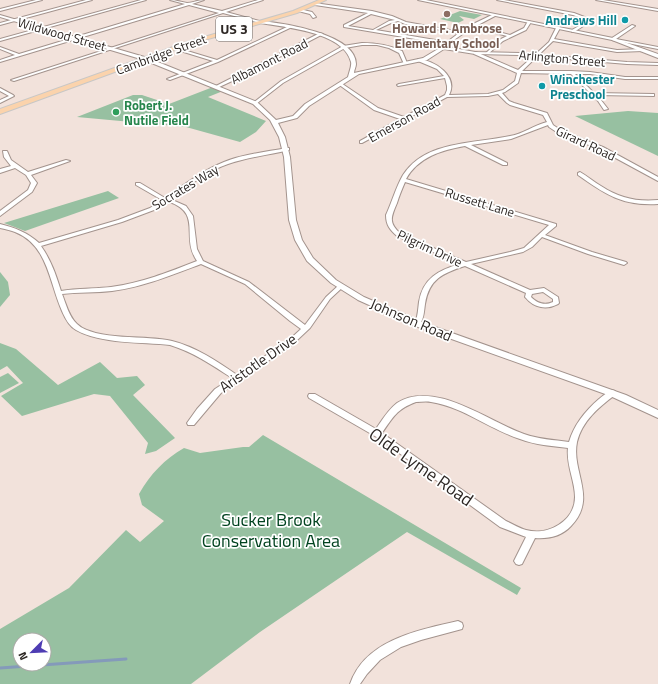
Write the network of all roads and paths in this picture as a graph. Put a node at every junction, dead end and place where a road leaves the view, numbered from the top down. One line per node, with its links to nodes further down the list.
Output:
1 (40, 0): 13 (street)
2 (90, 0): 21 (street)
3 (144, 0): 29 (street)
4 (172, 0): 11 (street)
5 (202, 0): 11 (street)
6 (261, 0): 17 (street)
7 (323, 0): 12 (highway, Cambridge Street / US 3)
8 (422, 0): 18 (main road)
9 (499, 0): 32 (street)
10 (598, 0): 15 (street)
11 (187, 4): 17 (street); 36 (street)
12 (315, 4): 14 (highway, Cambridge Street / US 3); 16 (street)
13 (0, 10)
14 (299, 10): 20 (street); 23 (highway, Cambridge Street / US 3)
15 (658, 10)
16 (372, 12): 22 (street); 31 (street)
17 (222, 13): 23 (street); 44 (street)
18 (494, 15): 24 (main road); 26 (street)
19 (0, 16): 21 (street, Wildwood Street)
20 (314, 18)
21 (14, 20): 25 (street); 29 (street, Wildwood Street)
22 (398, 20): 31 (street); 33 (street)
23 (261, 22): 28 (street); 45 (highway, Cambridge Street / US 3)
24 (529, 22): 30 (main road); 35 (street)
25 (0, 24)
26 (472, 26): 33 (street); 35 (street)
27 (632, 26): 37 (street)
28 (290, 27): 34 (street); 54 (street)
29 (43, 28): 36 (street, Wildwood Street); 38 (street)
30 (558, 28): 32 (main road); 39 (street)
31 (374, 30): 40 (street)
32 (574, 31): 37 (main road)
33 (462, 33): 40 (street)
34 (321, 34): 41 (street); 69 (street, Albamont Road)
35 (511, 36): 49 (street)
36 (75, 38): 44 (street, Wildwood Street); 50 (street)
37 (613, 39): 46 (street); 47 (main road)
38 (0, 40)
39 (552, 40): 47 (street); 51 (street)
40 (448, 43): 42 (street)
41 (344, 47): 57 (street); 62 (street); 76 (street)
42 (443, 47): 48 (street, Arlington Street); 55 (street)
43 (0, 48): 50 (street)
44 (110, 48): 53 (street, Wildwood Street); 66 (street)
45 (175, 48): 53 (highway, Cambridge Street / US 3); 54 (street)
46 (658, 48)
47 (643, 50): 52 (main road)
48 (475, 53): 49 (street, Arlington Street); 59 (street)
49 (488, 53): 51 (street, Arlington Street)
50 (18, 55): 56 (street)
51 (536, 55): 58 (street, Arlington Street); 59 (street)
52 (658, 56)
53 (146, 59): 61 (street, Wildwood Street); 78 (highway, Cambridge Street / US 3)
54 (217, 60): 61 (street)
55 (419, 60): 57 (street); 63 (street)
56 (0, 61)
57 (405, 63): 62 (street)
58 (658, 64)
59 (519, 72): 60 (street); 71 (street)
60 (571, 72): 64 (street); 72 (street)
61 (184, 74): 65 (street); 69 (street, Wildwood Street)
62 (350, 77): 67 (street)
63 (446, 78): 68 (street); 74 (street)
64 (658, 78)
65 (169, 79)
66 (13, 80)
67 (340, 84): 79 (street); 80 (street)
68 (399, 85)
69 (216, 87): 76 (street, Wildwood Street)
70 (0, 89): 75 (street)
71 (500, 93): 74 (street, Emerson Road); 81 (street, Girard Road)
72 (593, 94): 73 (street); 77 (street)
73 (653, 95)
74 (446, 96): 79 (street, Emerson Road)
75 (0, 102)
76 (255, 103): 80 (street, Wildwood Street)
77 (606, 109)
78 (0, 112)
79 (404, 119): 82 (street, Emerson Road)
80 (275, 122): 84 (street, Johnson Road)
81 (549, 123): 83 (street, Pilgrim Drive); 92 (street, Girard Road)
82 (362, 142)
83 (465, 144): 87 (street); 93 (street, Pilgrim Drive)
84 (287, 149): 95 (street, Socrates Way); 104 (street, Johnson Road)
85 (5, 152): 88 (street)
86 (68, 161): 90 (street)
87 (506, 164)
88 (16, 166): 89 (street); 90 (street)
89 (0, 171)
90 (28, 174): 97 (street)
91 (580, 174): 96 (street)
92 (658, 179)
93 (404, 180): 99 (street, Russett Lane); 103 (street, Pilgrim Drive)
94 (138, 184): 95 (street)
95 (166, 200): 100 (street, Socrates Way); 101 (street)
96 (658, 202)
97 (0, 214)
98 (0, 226): 100 (street)
99 (541, 235): 102 (street); 103 (street)
100 (39, 244): 106 (street)
101 (201, 262): 106 (street); 108 (street)
102 (624, 263)
103 (466, 265): 105 (street, Pilgrim Drive); 107 (street)
104 (341, 286): 107 (street, Johnson Road); 108 (street, Aristotle Drive)
105 (528, 292): 105 (street, Pilgrim Drive)
106 (59, 293): 109 (street)
107 (418, 323): 110 (street, Johnson Road)
108 (305, 329): 109 (street, Aristotle Drive)
109 (237, 378): 113 (street, Aristotle Drive)
110 (612, 394): 112 (street, Johnson Road); 115 (street)
111 (312, 396): 114 (street, Olde Lyme Road)
112 (658, 414)
113 (191, 423)
114 (377, 434): 115 (street); 116 (street, Olde Lyme Road)
115 (573, 446): 116 (street, Olde Lyme Road)
116 (532, 534): 117 (street)
117 (519, 561)
118 (458, 626): 119 (street)
119 (355, 684)

